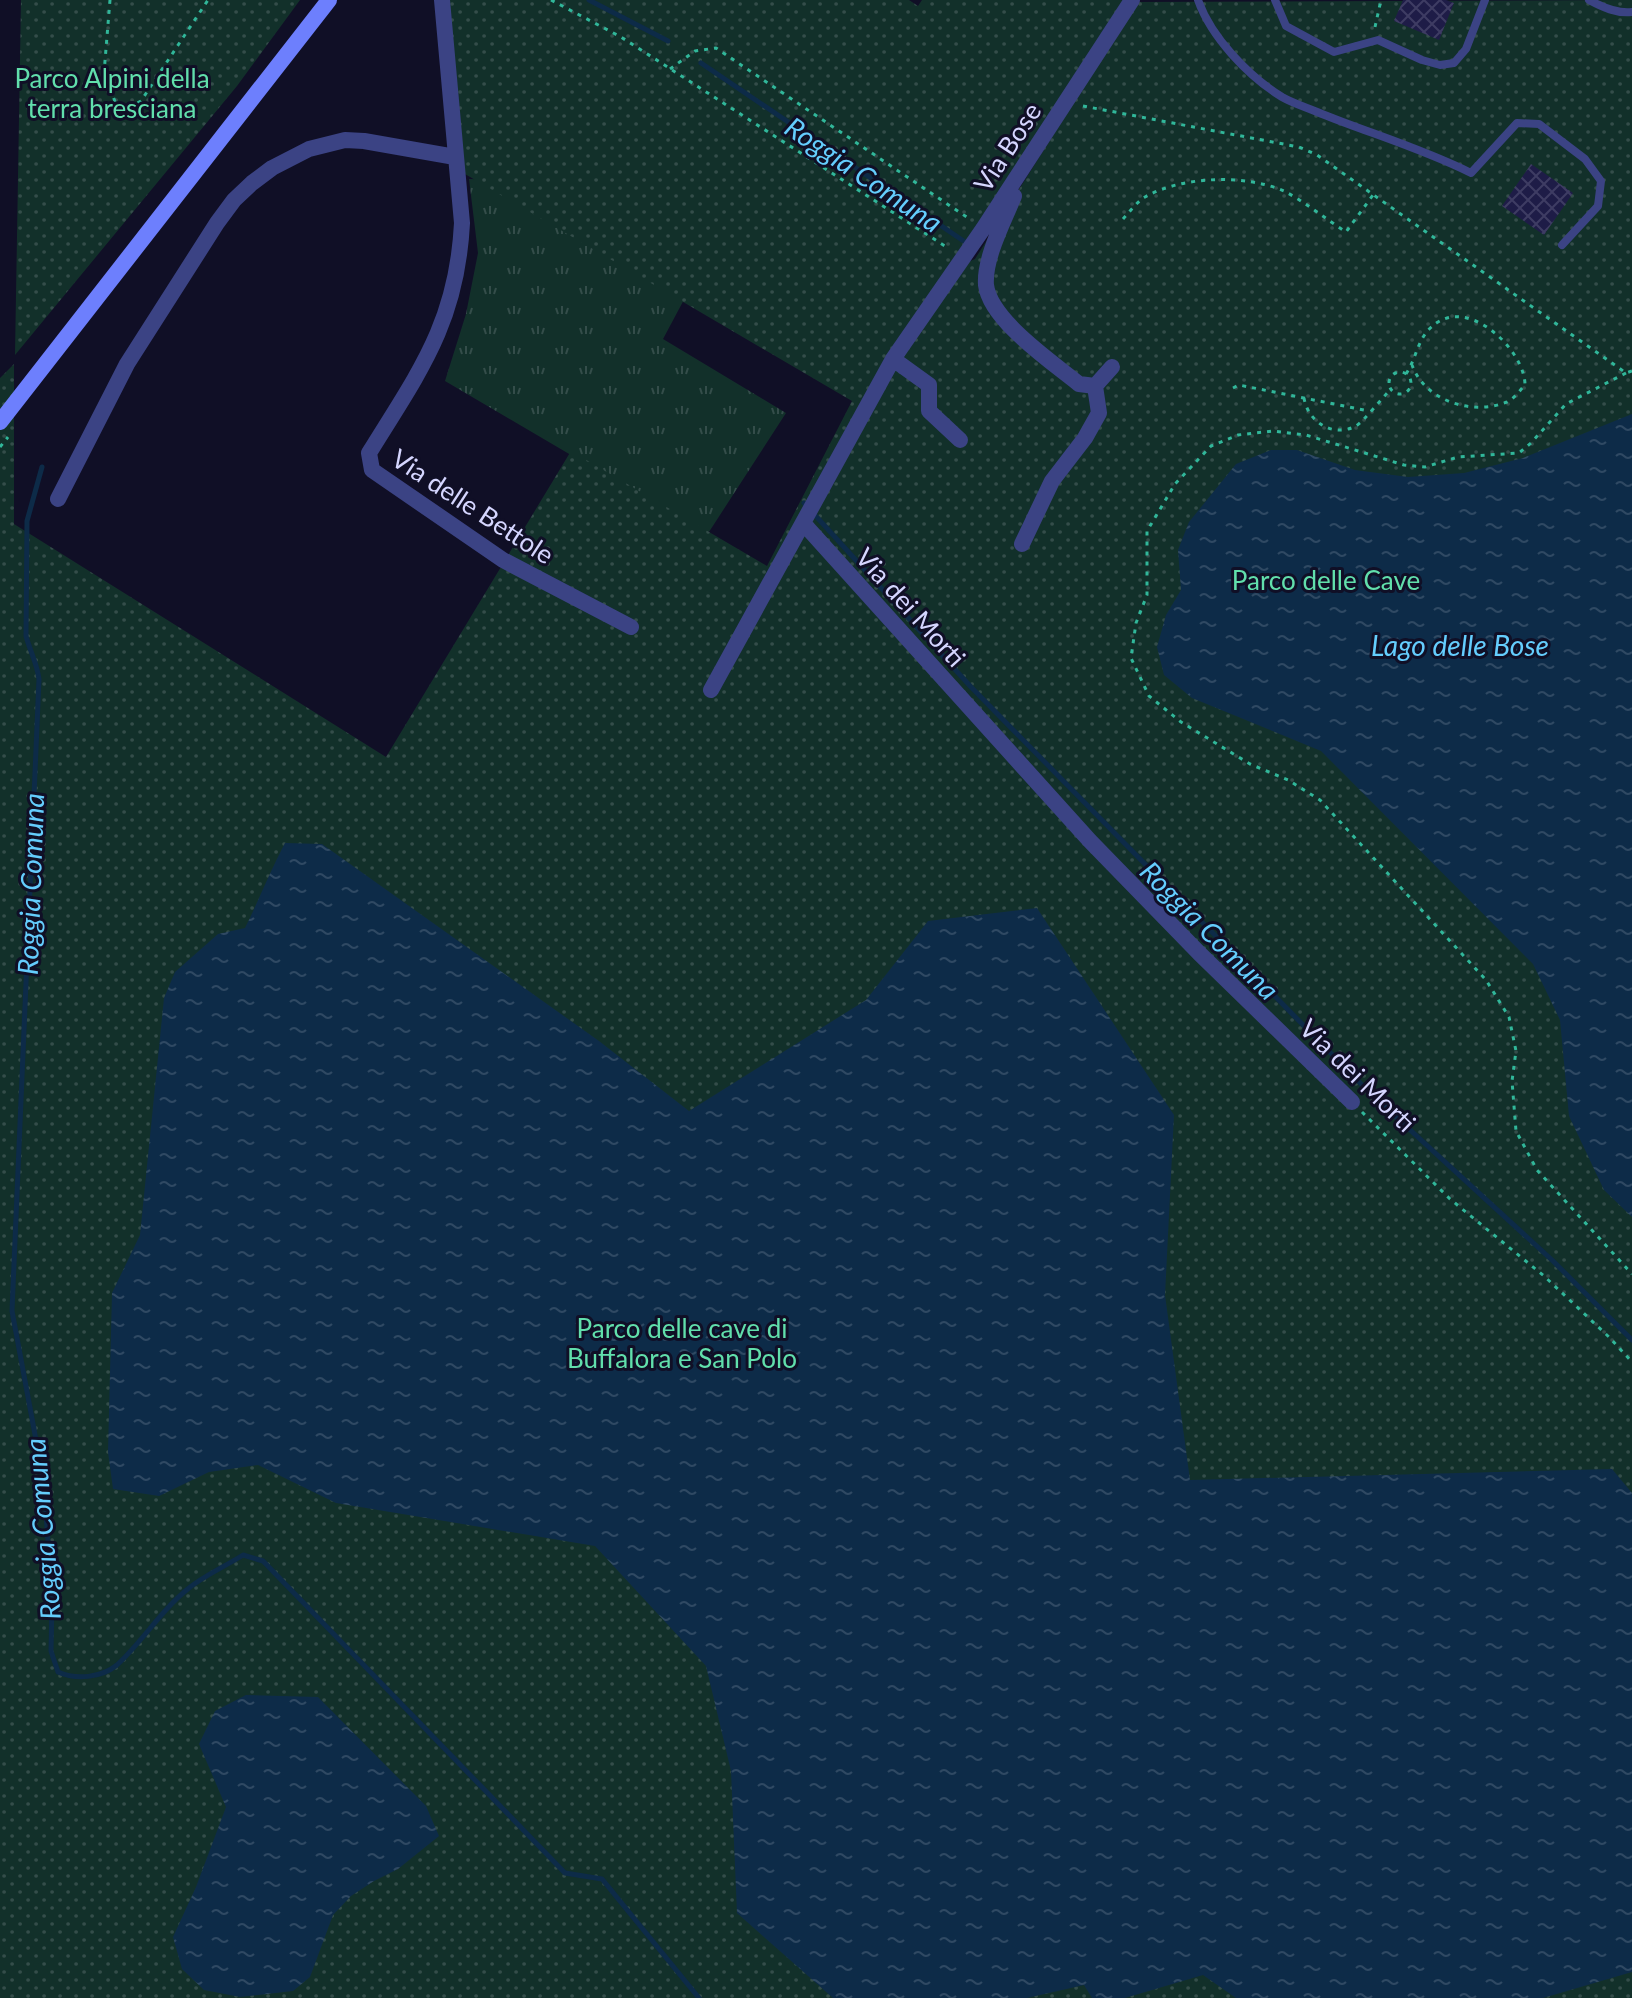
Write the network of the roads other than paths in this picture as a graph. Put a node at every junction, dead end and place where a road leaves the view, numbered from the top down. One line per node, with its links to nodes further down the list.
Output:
1 (329, 0): 15 (main road)
2 (442, 0): 9 (street, Via delle Bettole)
3 (1132, 0): 10 (street, Via Bose)
4 (1198, 0): 11 (lane)
5 (1275, 0): 6 (lane)
6 (1485, 0)
7 (1589, 0): 8 (lane)
8 (1632, 12)
9 (455, 157): 17 (street); 20 (street, Via delle Bettole)
10 (1029, 158): 12 (street, Via Bose); 14 (street)
11 (1562, 245)
12 (893, 359): 16 (street); 18 (street, Via Bose)
13 (1112, 367): 14 (street)
14 (1095, 386): 19 (street)
15 (0, 422)
16 (960, 440)
17 (58, 499)
18 (804, 524): 21 (street, Via Bose); 22 (street, Via dei Morti)
19 (1022, 544)
20 (631, 627)
21 (711, 690)
22 (1352, 1102)

